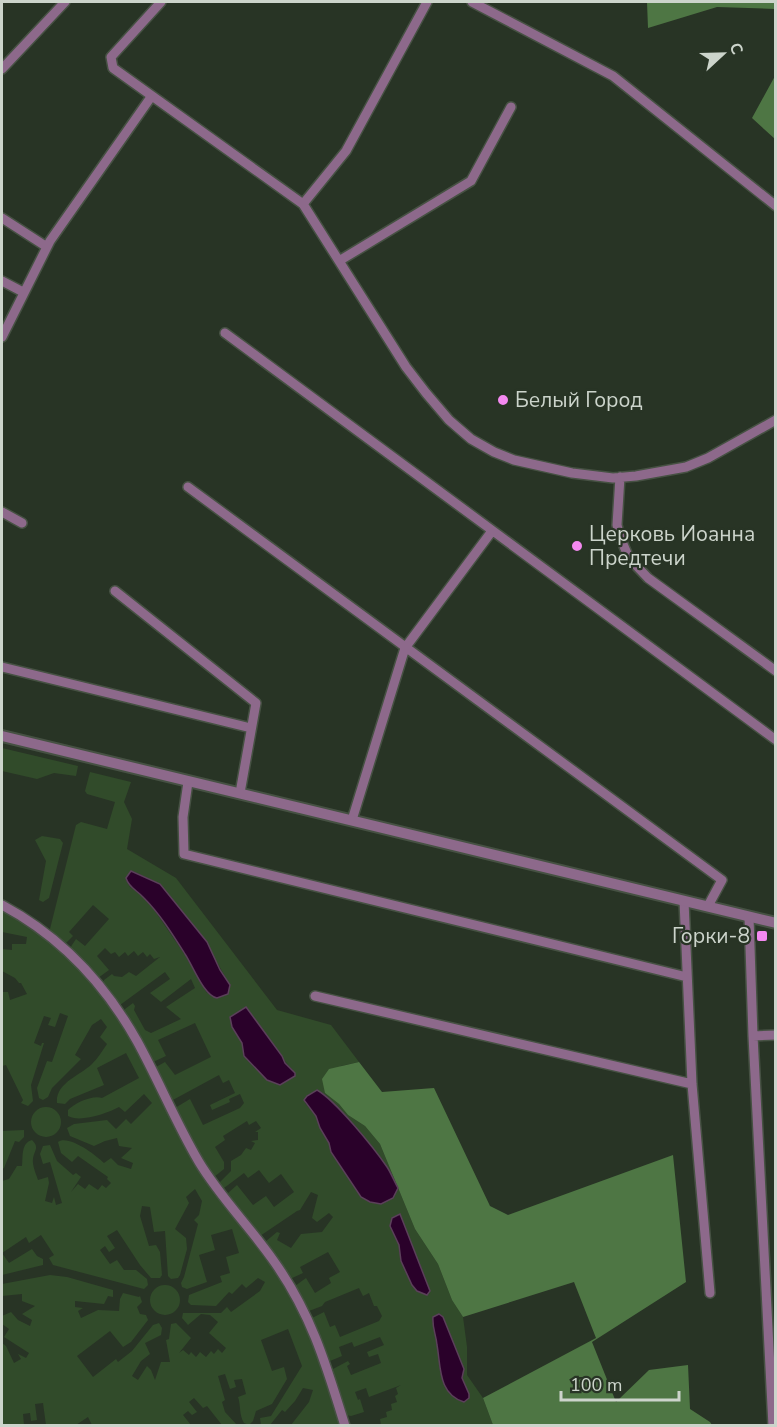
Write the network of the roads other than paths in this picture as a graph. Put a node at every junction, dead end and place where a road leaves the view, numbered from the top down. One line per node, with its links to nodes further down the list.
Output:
1 (64, 2): 5 (street)
2 (160, 2): 6 (street)
3 (427, 2): 8 (street)
4 (472, 2): 9 (street)
5 (2, 69)
6 (151, 97): 8 (street); 11 (street)
7 (511, 107): 12 (street)
8 (303, 204): 12 (street)
9 (776, 206)
10 (2, 218): 11 (street)
11 (47, 247): 14 (street)
12 (339, 261): 18 (street)
13 (2, 281): 14 (street)
14 (23, 292): 16 (street)
15 (225, 333): 22 (street)
16 (2, 337)
17 (776, 420): 18 (street)
18 (620, 477): 26 (street)
19 (188, 487): 24 (street)
20 (2, 512): 21 (street)
21 (22, 523)
22 (492, 531): 24 (street); 29 (street)
23 (115, 591): 27 (street)
24 (405, 648): 32 (street); 35 (street)
25 (2, 667): 27 (street)
26 (776, 671)
27 (251, 728): 31 (street)
28 (2, 736): 30 (street)
29 (776, 740)
30 (188, 782): 31 (street); 38 (street)
31 (240, 794): 32 (street)
32 (352, 820): 33 (street)
33 (684, 901): 35 (street); 38 (street)
34 (2, 905): 44 (street)
35 (708, 906): 36 (street)
36 (749, 917): 37 (street); 41 (street)
37 (776, 923)
38 (687, 977): 42 (street)
39 (315, 996): 42 (street)
40 (776, 1035): 41 (street)
41 (753, 1036): 45 (street)
42 (692, 1084): 43 (street)
43 (710, 1293)
44 (345, 1425)
45 (773, 1425)

